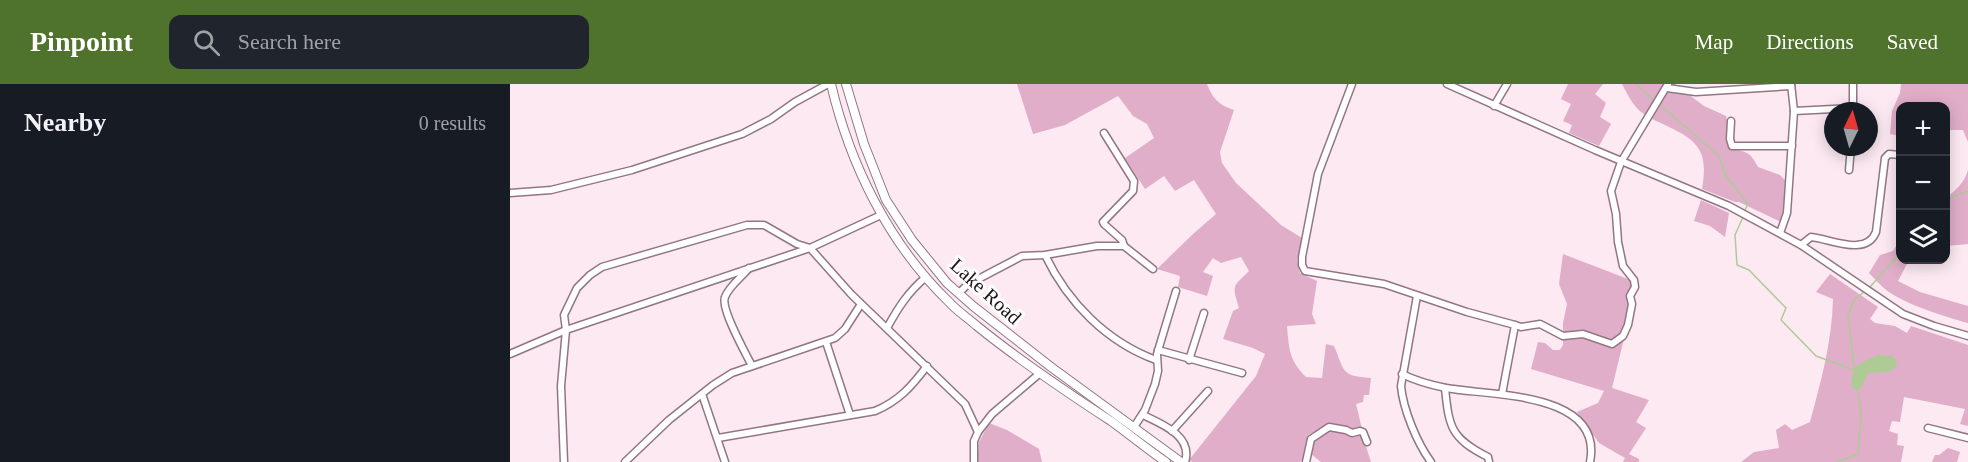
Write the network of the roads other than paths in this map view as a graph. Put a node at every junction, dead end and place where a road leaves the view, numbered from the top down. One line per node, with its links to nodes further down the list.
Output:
1 (830, 84): 21 (street); 22 (main road, Lake Road)
2 (846, 84): 32 (main road, Lake Road)
3 (1352, 84): 33 (street)
4 (1447, 84): 11 (street)
5 (1507, 84): 11 (street)
6 (1853, 84): 10 (street)
7 (1791, 85): 9 (street); 13 (street)
8 (1667, 86): 9 (street); 19 (street)
9 (1729, 87)
10 (1853, 102)
11 (1494, 106): 19 (street)
12 (1824, 110): 13 (street)
13 (1794, 111): 16 (street)
14 (1731, 121): 16 (street)
15 (1104, 133): 25 (street)
16 (1792, 146): 23 (street)
17 (1896, 155): 24 (street)
18 (1850, 156): 20 (street)
19 (1621, 162): 23 (street); 36 (street)
20 (1849, 170)
21 (510, 193)
22 (881, 215): 26 (street); 30 (main road, Lake Road)
23 (1780, 232): 24 (street)
24 (1801, 245): 39 (street)
25 (1124, 246): 27 (street); 29 (street)
26 (810, 248): 28 (street); 34 (street); 38 (street)
27 (1045, 255): 32 (street); 43 (street)
28 (750, 267): 38 (street); 45 (street)
29 (1153, 269)
30 (926, 277): 37 (street); 48 (main road, Lake Road)
31 (1176, 291): 41 (street)
32 (959, 293): 56 (main road, Lake Road)
33 (1417, 296): 36 (street); 49 (street)
34 (861, 304): 37 (street); 40 (street)
35 (1204, 313): 44 (street)
36 (1515, 326): 53 (street)
37 (887, 328): 46 (street)
38 (566, 330): 42 (street); 63 (street)
39 (1968, 336)
40 (826, 342): 45 (street); 54 (street)
41 (1158, 350): 43 (street); 44 (street)
42 (510, 354)
43 (1156, 360): 55 (street)
44 (1189, 360): 47 (street)
45 (752, 366): 52 (street)
46 (927, 366): 54 (street); 59 (street)
47 (1242, 373)
48 (1039, 374): 59 (street); 67 (main road, Lake Road)
49 (1402, 374): 50 (street); 70 (street)
50 (1445, 388): 53 (street); 71 (street)
51 (1208, 391): 58 (street)
52 (702, 394): 60 (street); 64 (street)
53 (1502, 394): 72 (street)
54 (850, 415): 60 (street)
55 (1143, 415): 56 (street); 58 (street)
56 (1134, 427): 68 (main road, Lake Road)
57 (1928, 428): 61 (street)
58 (1173, 431): 68 (street)
59 (978, 432): 66 (street)
60 (718, 438): 65 (street)
61 (1968, 438)
62 (1367, 442): 69 (street)
63 (564, 462)
64 (625, 462)
65 (725, 462)
66 (974, 462)
67 (1166, 462)
68 (1183, 462)
69 (1306, 462)
70 (1431, 462)
71 (1489, 462)
72 (1590, 462)

